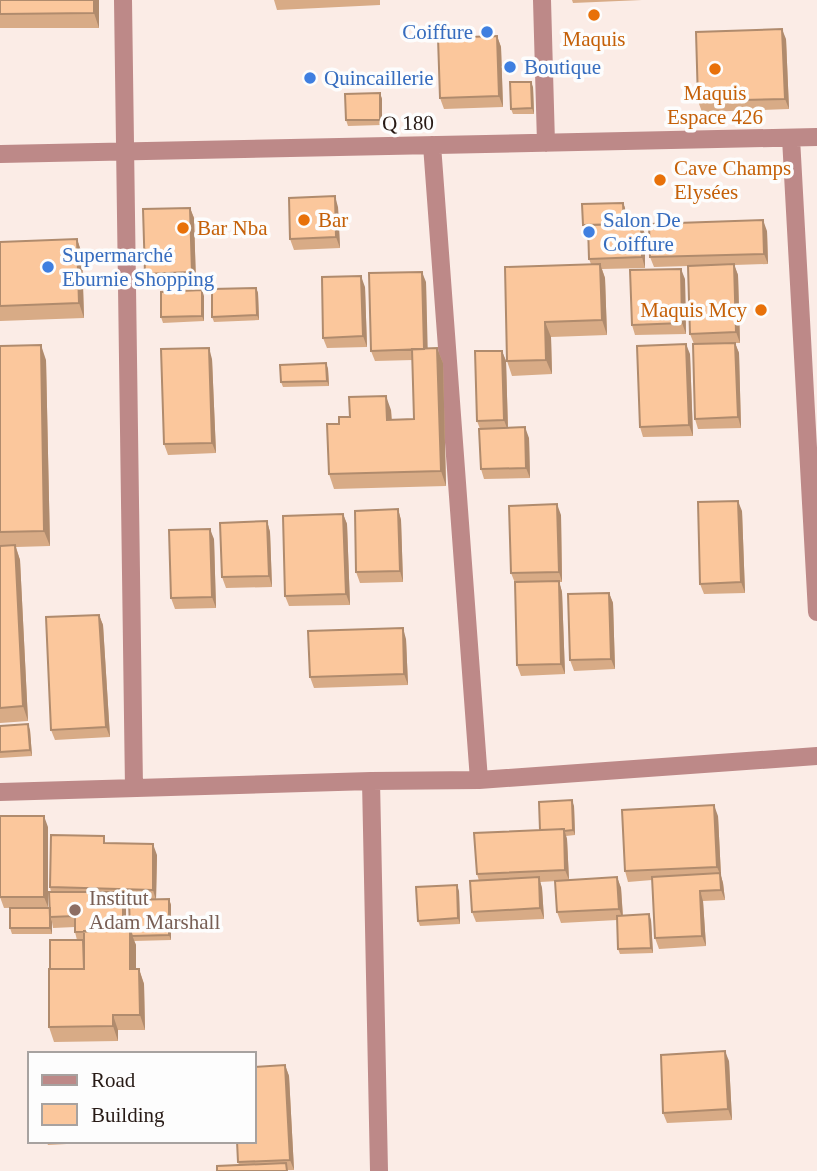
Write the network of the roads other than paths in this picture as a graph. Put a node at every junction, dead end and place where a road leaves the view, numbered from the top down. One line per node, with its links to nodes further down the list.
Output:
1 (123, 0): 7 (street)
2 (542, 0): 5 (street)
3 (817, 137): 4 (street, Q 180)
4 (791, 138): 5 (street, Q 180); 9 (street)
5 (545, 143): 6 (street, Q 180)
6 (432, 145): 7 (street, Q 180); 11 (street)
7 (125, 152): 8 (street, Q 180); 13 (street)
8 (0, 154)
9 (817, 612)
10 (817, 756): 11 (street)
11 (479, 780): 12 (street)
12 (371, 781): 13 (street); 15 (street)
13 (134, 788): 14 (street)
14 (0, 792)
15 (379, 1171)

